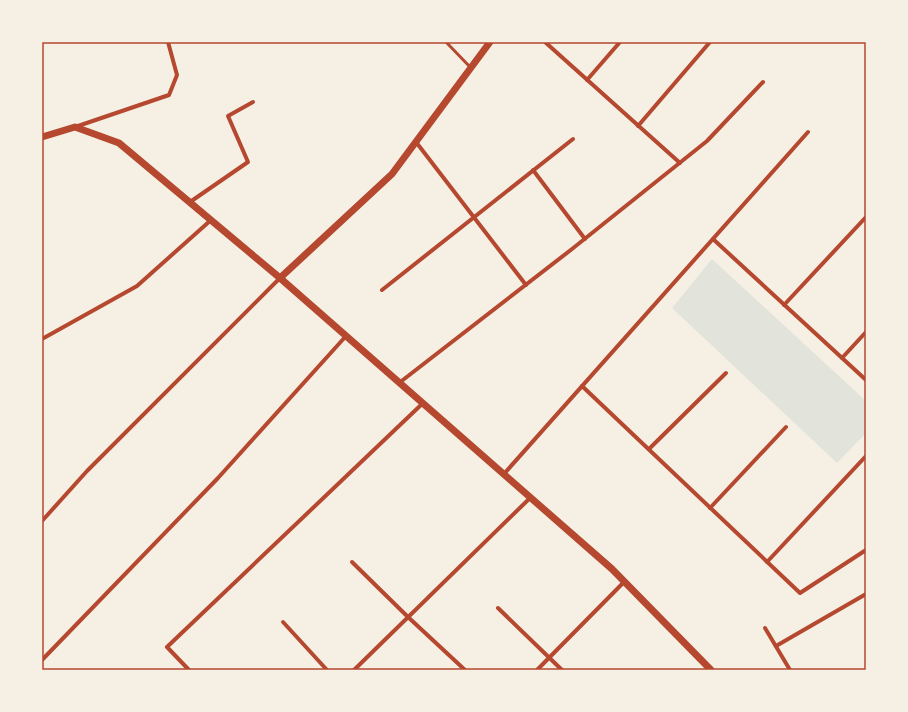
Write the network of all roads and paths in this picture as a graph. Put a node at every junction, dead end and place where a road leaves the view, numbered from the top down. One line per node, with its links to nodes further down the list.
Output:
1 (168, 42): 12 (street)
2 (446, 42): 7 (lane)
3 (490, 42): 7 (street)
4 (545, 42): 8 (street)
5 (620, 42): 8 (street)
6 (710, 42): 11 (street)
7 (471, 68): 16 (street)
8 (587, 80): 11 (street)
9 (763, 82): 17 (street)
10 (253, 102): 19 (street)
11 (638, 126): 17 (street)
12 (75, 127): 14 (street); 19 (street)
13 (808, 132): 23 (street)
14 (42, 137)
15 (573, 139): 18 (street)
16 (416, 142): 21 (street); 25 (street)
17 (680, 163): 24 (street)
18 (534, 170): 21 (street); 24 (street)
19 (190, 202): 22 (street)
20 (866, 217): 28 (street)
21 (473, 218): 26 (street); 27 (street)
22 (211, 220): 25 (street); 31 (street)
23 (713, 238): 28 (street); 36 (street)
24 (585, 239): 26 (street)
25 (280, 278): 30 (street); 44 (street)
26 (526, 285): 35 (street)
27 (382, 290)
28 (784, 305): 32 (street)
29 (866, 332): 32 (street)
30 (346, 336): 35 (street); 56 (street)
31 (42, 339)
32 (842, 358): 34 (street)
33 (726, 373): 39 (street)
34 (866, 380)
35 (399, 383): 37 (street)
36 (582, 386): 39 (street); 41 (street)
37 (422, 404): 41 (street); 57 (street)
38 (786, 426): 43 (street)
39 (649, 449): 43 (street)
40 (866, 456): 47 (street)
41 (503, 475): 42 (street)
42 (530, 498): 48 (street); 51 (street)
43 (710, 508): 47 (street)
44 (42, 521)
45 (866, 550): 47 (street)
46 (352, 562): 51 (street)
47 (767, 562)
48 (624, 582): 55 (street); 63 (street)
49 (866, 594): 54 (street)
50 (498, 608): 55 (street)
51 (408, 618): 59 (street); 60 (street)
52 (283, 622): 58 (street)
53 (765, 628): 54 (street)
54 (776, 646): 64 (street)
55 (549, 658): 61 (street); 62 (street)
56 (42, 660)
57 (189, 670)
58 (327, 670)
59 (354, 670)
60 (465, 670)
61 (537, 670)
62 (562, 670)
63 (710, 670)
64 (790, 670)

